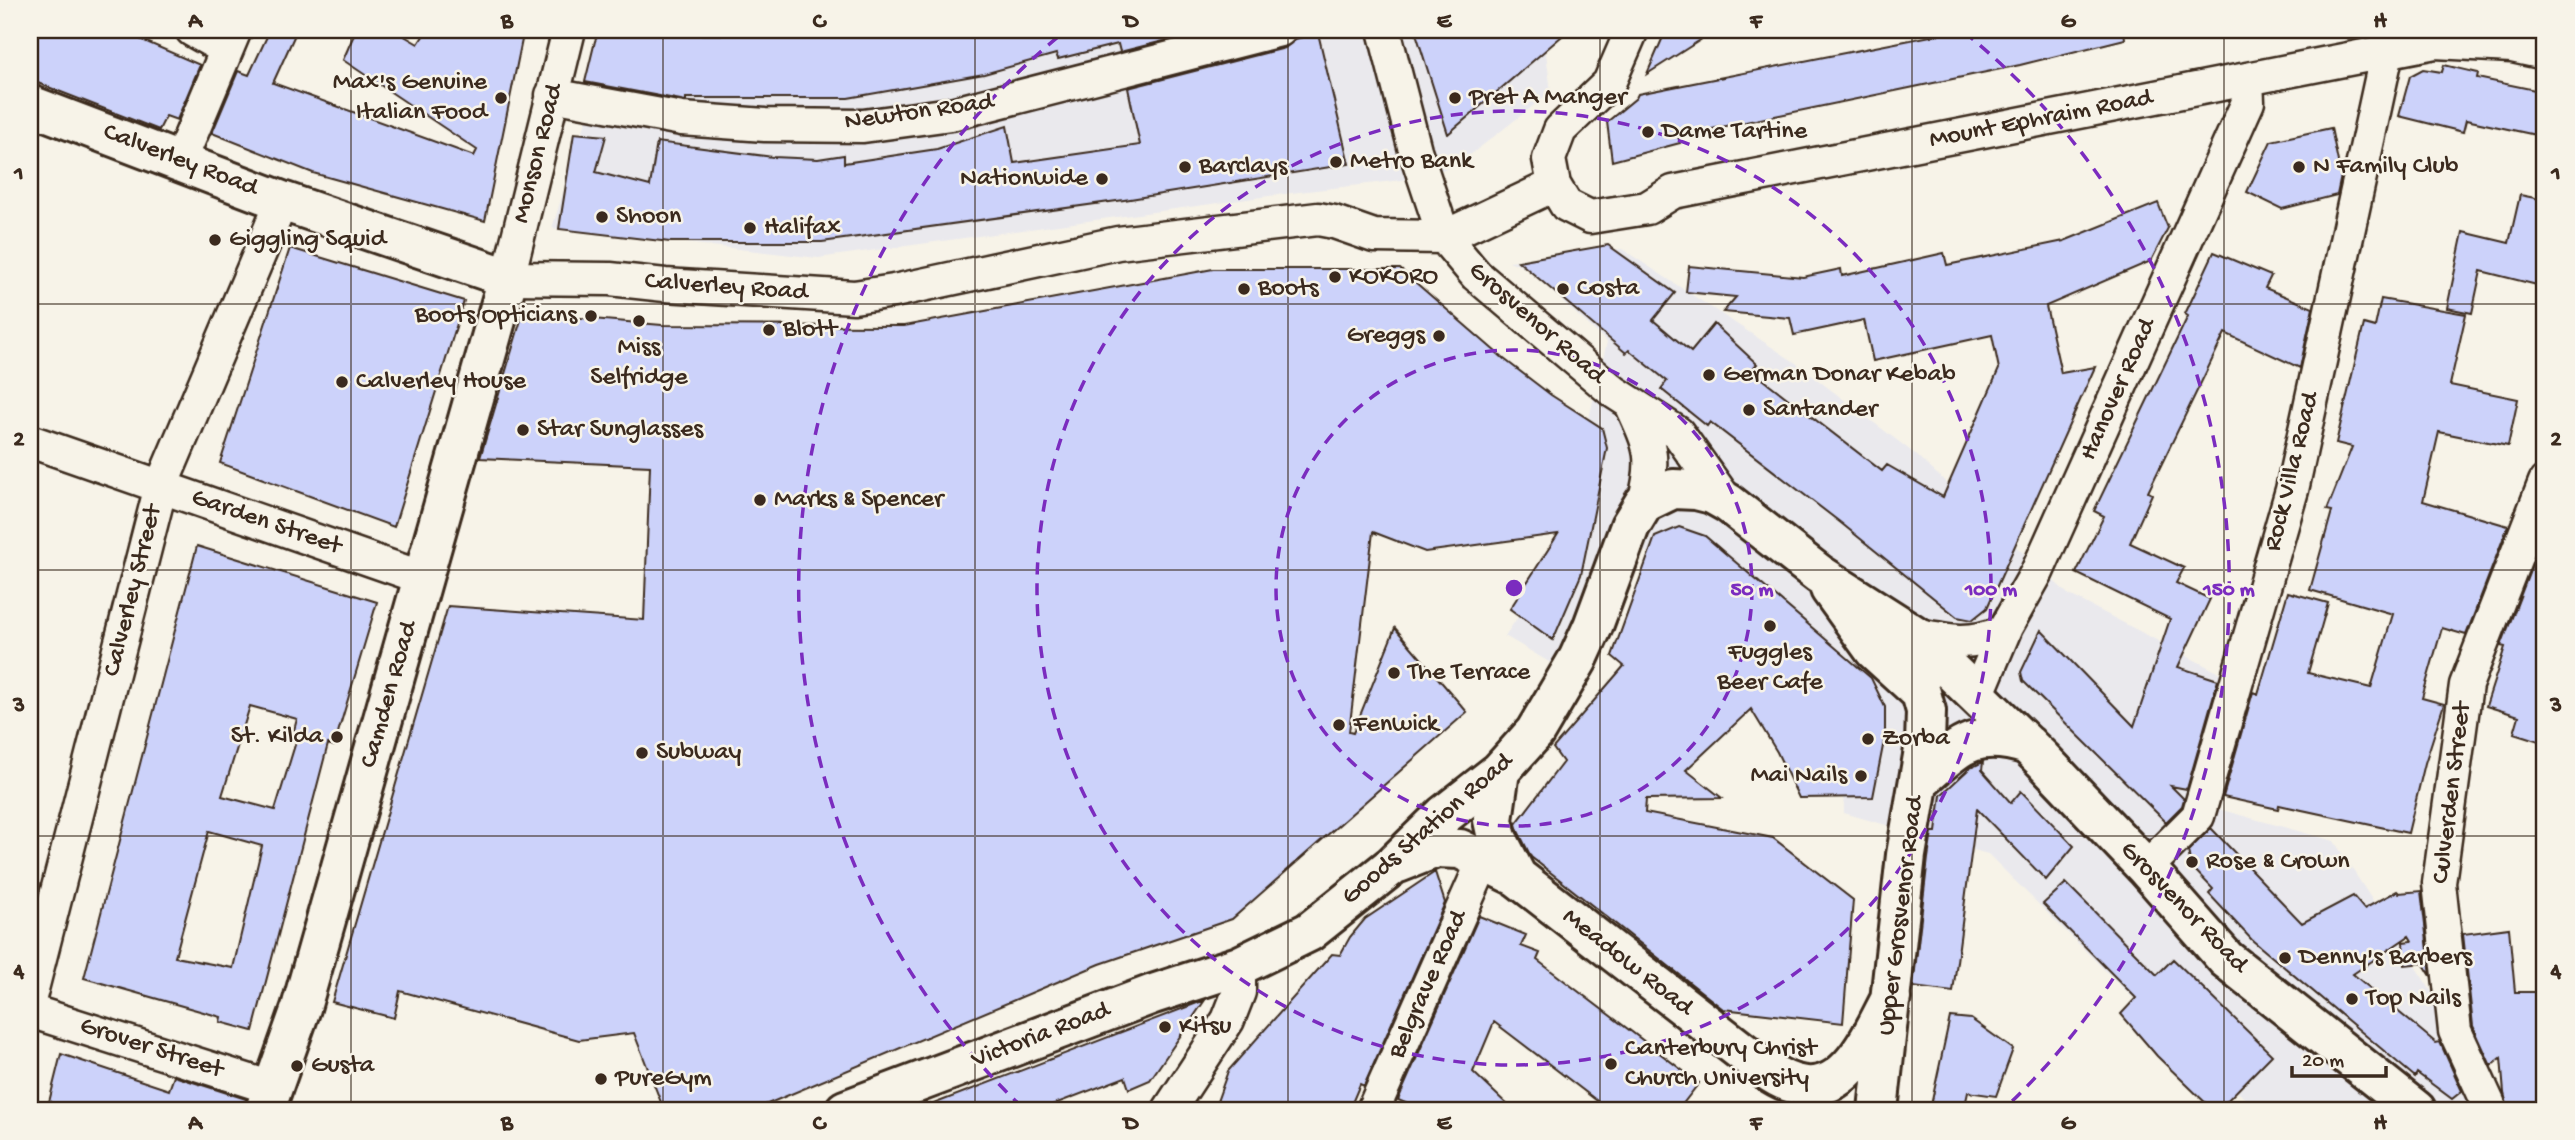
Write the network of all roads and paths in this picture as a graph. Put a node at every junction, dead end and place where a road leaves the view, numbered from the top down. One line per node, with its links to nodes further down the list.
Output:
1 (192, 30): 6 (street)
2 (569, 30): 10 (street, Monson Road)
3 (1280, 30): 10 (street, Newton Road)
4 (1384, 30): 15 (street)
5 (1632, 30): 13 (street)
6 (230, 39): 12 (street)
7 (2387, 52): 8 (street, Mount Ephraim Road); 9 (street, Mount Ephraim Road); 33 (street, Rock Villa Road)
8 (2545, 53)
9 (2246, 79): 13 (street, Mount Ephraim Road); 25 (street, Hanover Road)
10 (552, 95): 16 (street, Monson Road)
11 (30, 105): 12 (street, Calverley Road)
12 (180, 160): 14 (street, Calverley Road)
13 (1554, 186): 15 (street)
14 (282, 201): 16 (street, Calverley Road); 20 (street, Calverley Street)
15 (1444, 237): 16 (street, Calverley Road); 17 (street, Grosvenor Road)
16 (508, 278): 24 (street, Camden Road)
17 (1632, 406): 21 (street, Grosvenor Road); 22 (street, Grosvenor Road)
18 (30, 441): 20 (street, Garden Street)
19 (2545, 482): 47 (street, Culverden Street)
20 (161, 486): 24 (street, Garden Street); 36 (street, Calverley Street)
21 (1644, 503): 22 (street, Grosvenor Road); 29 (street, Goods Station Road)
22 (1728, 503): 23 (street, Grosvenor Road)
23 (1819, 573): 26 (street, Grosvenor Road); 30 (street, Grosvenor Road)
24 (423, 578): 40 (street, Camden Road)
25 (2003, 632): 26 (street, Grosvenor Road); 27 (street, Hanover Road)
26 (1913, 634): 27 (street, Grosvenor Road)
27 (1977, 696): 28 (street, Grosvenor Road); 30 (street, Upper Grosvenor Road)
28 (2028, 745): 30 (street); 33 (street, Grosvenor Road)
29 (1500, 771): 32 (street, Goods Station Road); 34 (street, Meadow Road)
30 (1919, 781): 37 (street, Upper Grosvenor Road)
31 (1484, 860): 32 (street, Meadow Road); 34 (street, Meadow Road); 43 (street, Belgrave Road)
32 (1393, 865): 35 (street, Goods Station Road)
33 (2146, 868): 46 (street, Grosvenor Road)
34 (1517, 877): 39 (street, Meadow Road)
35 (1239, 966): 41 (street, Victoria Road); 42 (street)
36 (30, 997)
37 (1891, 998): 39 (street); 45 (street, Upper Grosvenor Road)
38 (30, 1011): 40 (street, Grover Street)
39 (1795, 1085): 44 (street)
40 (269, 1099)
41 (845, 1110)
42 (1169, 1110)
43 (1373, 1110)
44 (1826, 1110)
45 (1878, 1110)
46 (2416, 1110)
47 (2487, 1110)

